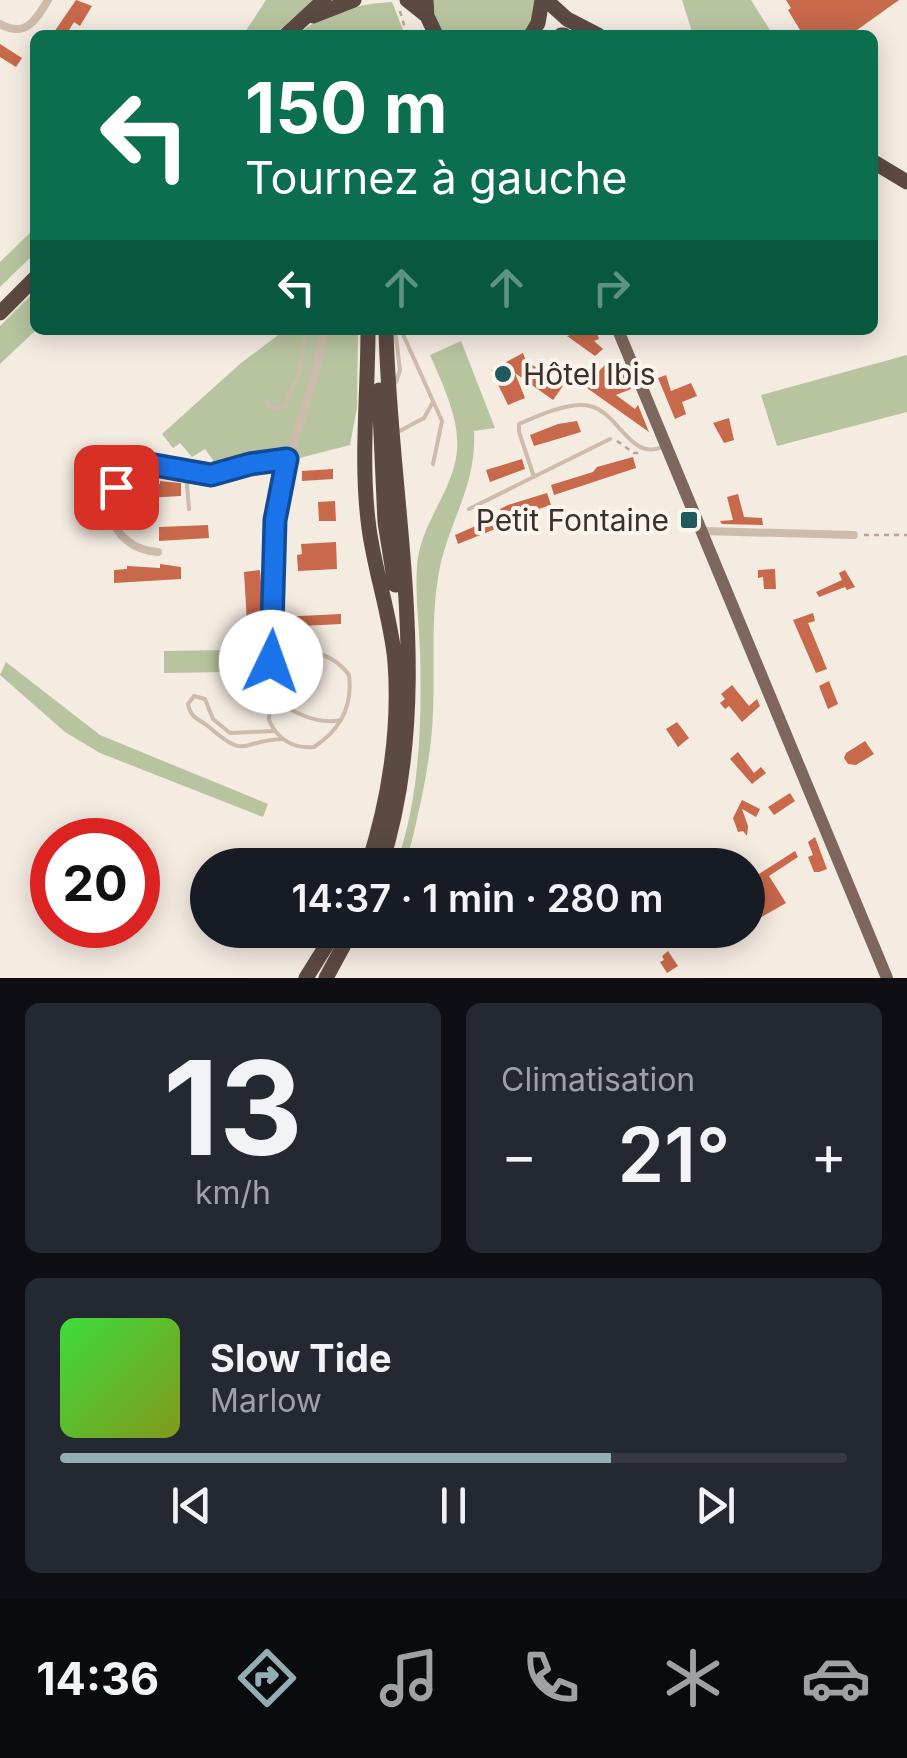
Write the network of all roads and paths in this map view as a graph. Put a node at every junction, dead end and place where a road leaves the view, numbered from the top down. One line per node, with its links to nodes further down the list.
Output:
1 (48, 0): 8 (street)
2 (324, 0): 6 (highway)
3 (354, 0): 6 (highway)
4 (404, 0): 7 (highway); 10 (path)
5 (544, 0): 11 (highway); 12 (highway)
6 (304, 18): 9 (highway)
7 (430, 22)
8 (0, 24)
9 (291, 30)
10 (405, 30)
11 (534, 30)
12 (588, 30)
13 (878, 165): 14 (highway)
14 (907, 182)
15 (30, 283): 16 (highway)
16 (0, 313)
17 (305, 335): 27 (lane)
18 (323, 335): 31 (street)
19 (368, 335): 48 (highway)
20 (383, 335): 25 (highway)
21 (383, 335): 42 (highway)
22 (398, 335): 25 (lane)
23 (401, 335): 26 (lane)
24 (621, 335): 30 (main road)
25 (388, 394): 28 (highway)
26 (434, 400): 28 (lane); 32 (lane)
27 (266, 402)
28 (392, 435): 42 (highway)
29 (610, 439): 34 (lane)
30 (666, 445): 34 (lane); 38 (main road)
31 (287, 459): 33 (street); 35 (street)
32 (433, 464)
33 (186, 473): 37 (lane); 41 (street)
34 (534, 476): 36 (lane)
35 (278, 500): 43 (lane)
36 (469, 509)
37 (189, 510)
38 (702, 531): 39 (street); 56 (main road)
39 (854, 535): 40 (path)
40 (907, 535)
41 (158, 552)
42 (406, 638): 49 (highway)
43 (274, 651): 44 (lane); 45 (lane)
44 (271, 662): 45 (lane); 46 (lane)
45 (341, 720): 47 (lane)
46 (273, 731): 47 (lane); 47 (lane)
47 (282, 738)
48 (372, 848)
49 (386, 848)
50 (325, 948): 53 (highway)
51 (341, 948): 54 (highway)
52 (348, 948): 55 (highway)
53 (306, 978)
54 (323, 978)
55 (340, 978)
56 (887, 978)

